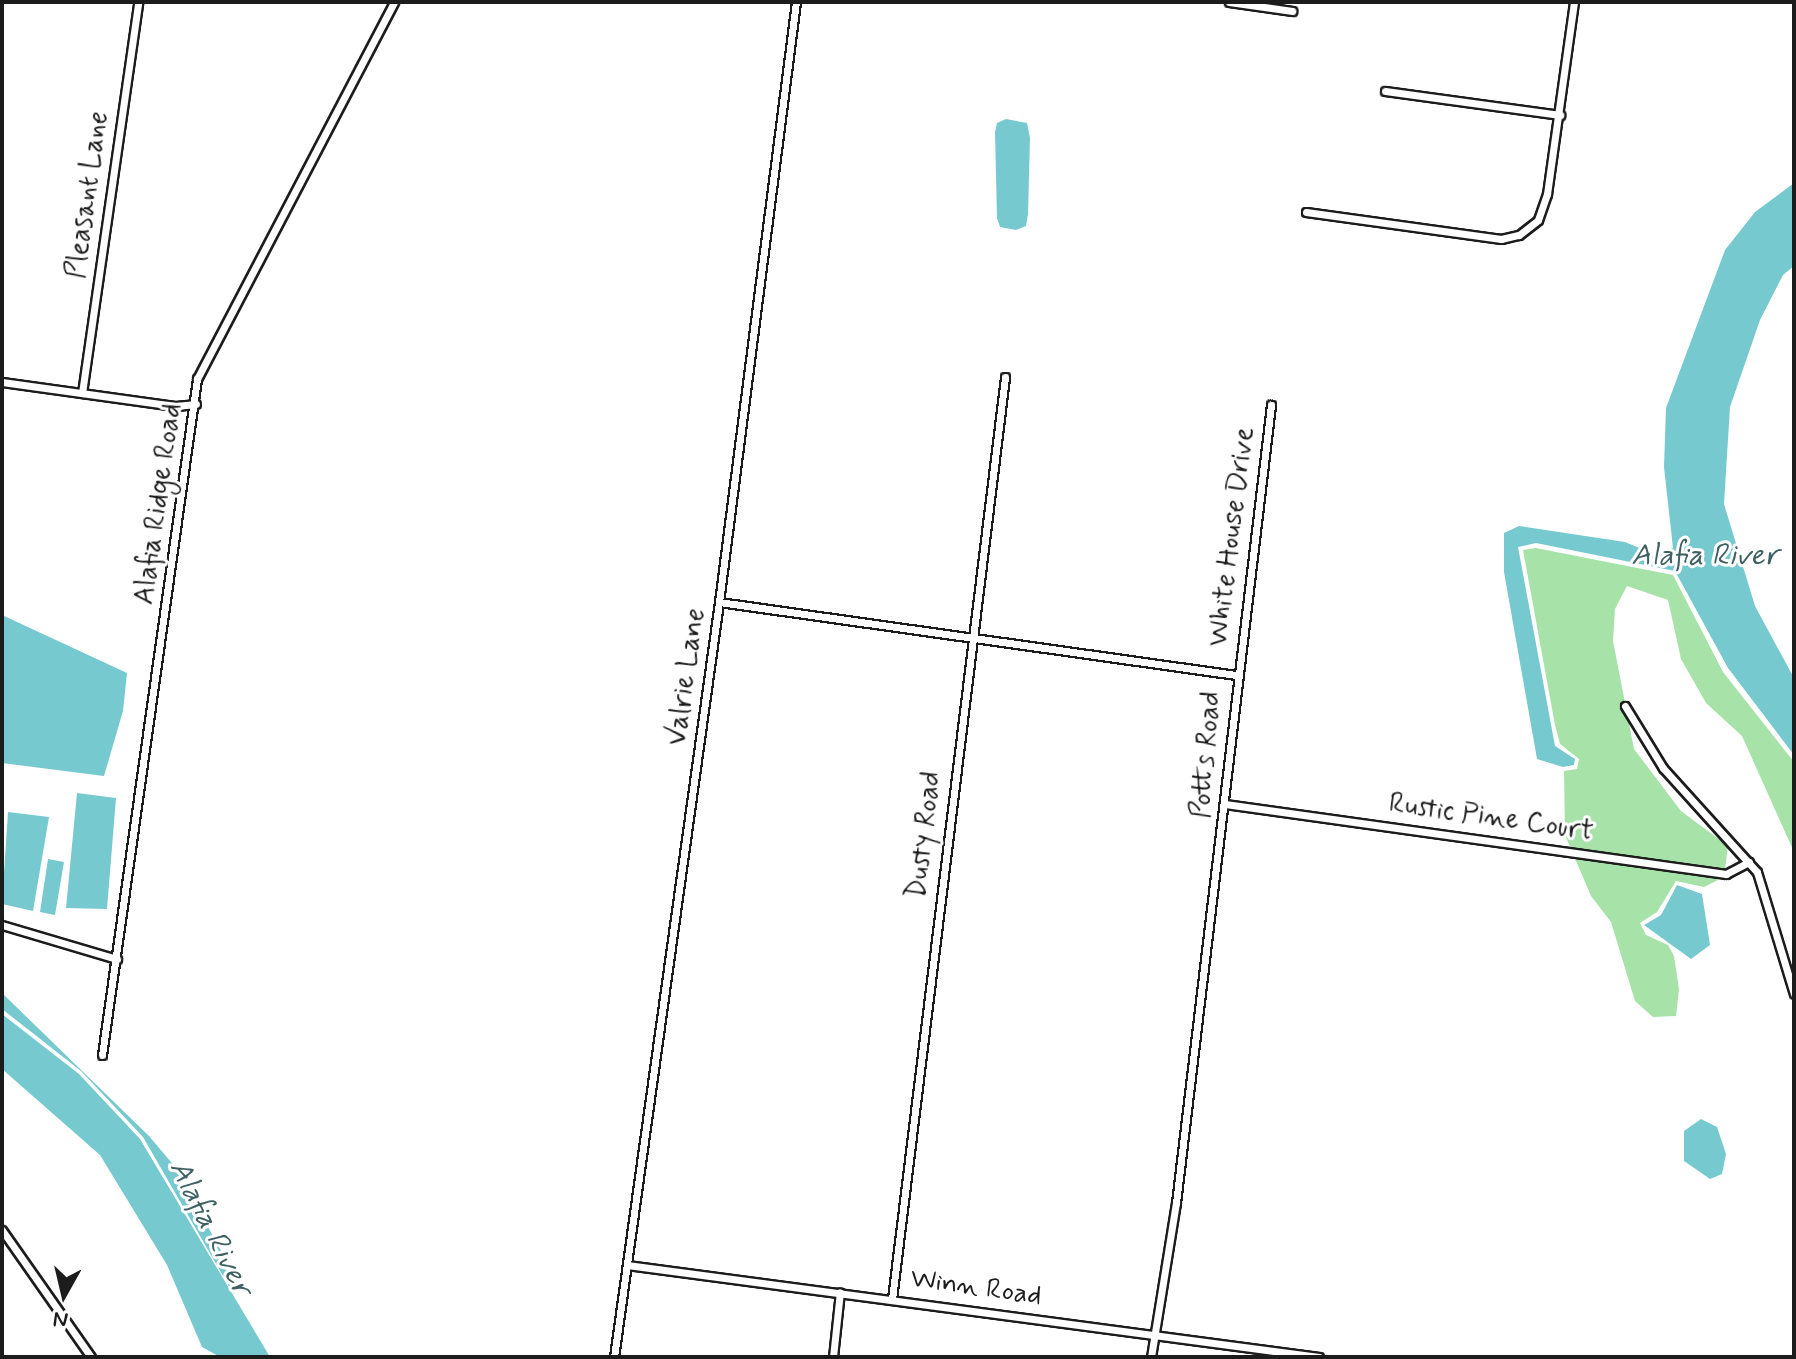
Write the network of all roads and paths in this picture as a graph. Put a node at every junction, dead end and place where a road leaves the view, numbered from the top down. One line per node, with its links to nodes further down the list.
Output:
1 (138, 2): 12 (street, Pleasant Lane)
2 (394, 2): 13 (street, Alafia Ridge Road)
3 (796, 2): 15 (street, Valrie Lane)
4 (1229, 2): 6 (street)
5 (1574, 2): 8 (street)
6 (1292, 11)
7 (1385, 91): 8 (street)
8 (1560, 115): 9 (street)
9 (1306, 212)
10 (1005, 377): 16 (street, Dusty Road)
11 (2, 382): 12 (street)
12 (82, 393): 13 (street)
13 (196, 404): 22 (street, Alafia Ridge Road)
14 (1271, 405): 17 (street, White House Drive)
15 (719, 602): 16 (street, Potts Road); 26 (street, Valrie Lane)
16 (971, 635): 17 (street, Potts Road); 28 (street, Dusty Road)
17 (1236, 675): 19 (street, Potts Road)
18 (1625, 706): 20 (street)
19 (1225, 804): 20 (street, Rustic Pine Court); 29 (street, Potts Road)
20 (1749, 862): 23 (street)
21 (2, 925): 22 (street)
22 (117, 959): 24 (street, Alafia Ridge Road)
23 (1794, 994)
24 (102, 1055)
25 (2, 1230): 30 (street)
26 (627, 1265): 27 (street, Winn Road); 31 (street, Valrie Lane)
27 (840, 1292): 28 (street, Winn Road); 32 (street)
28 (892, 1299): 29 (street, Winn Road)
29 (1157, 1335): 33 (street, Potts Road); 34 (street, Winn Road)
30 (91, 1357)
31 (614, 1357)
32 (833, 1357)
33 (1151, 1357)
34 (1319, 1357)

